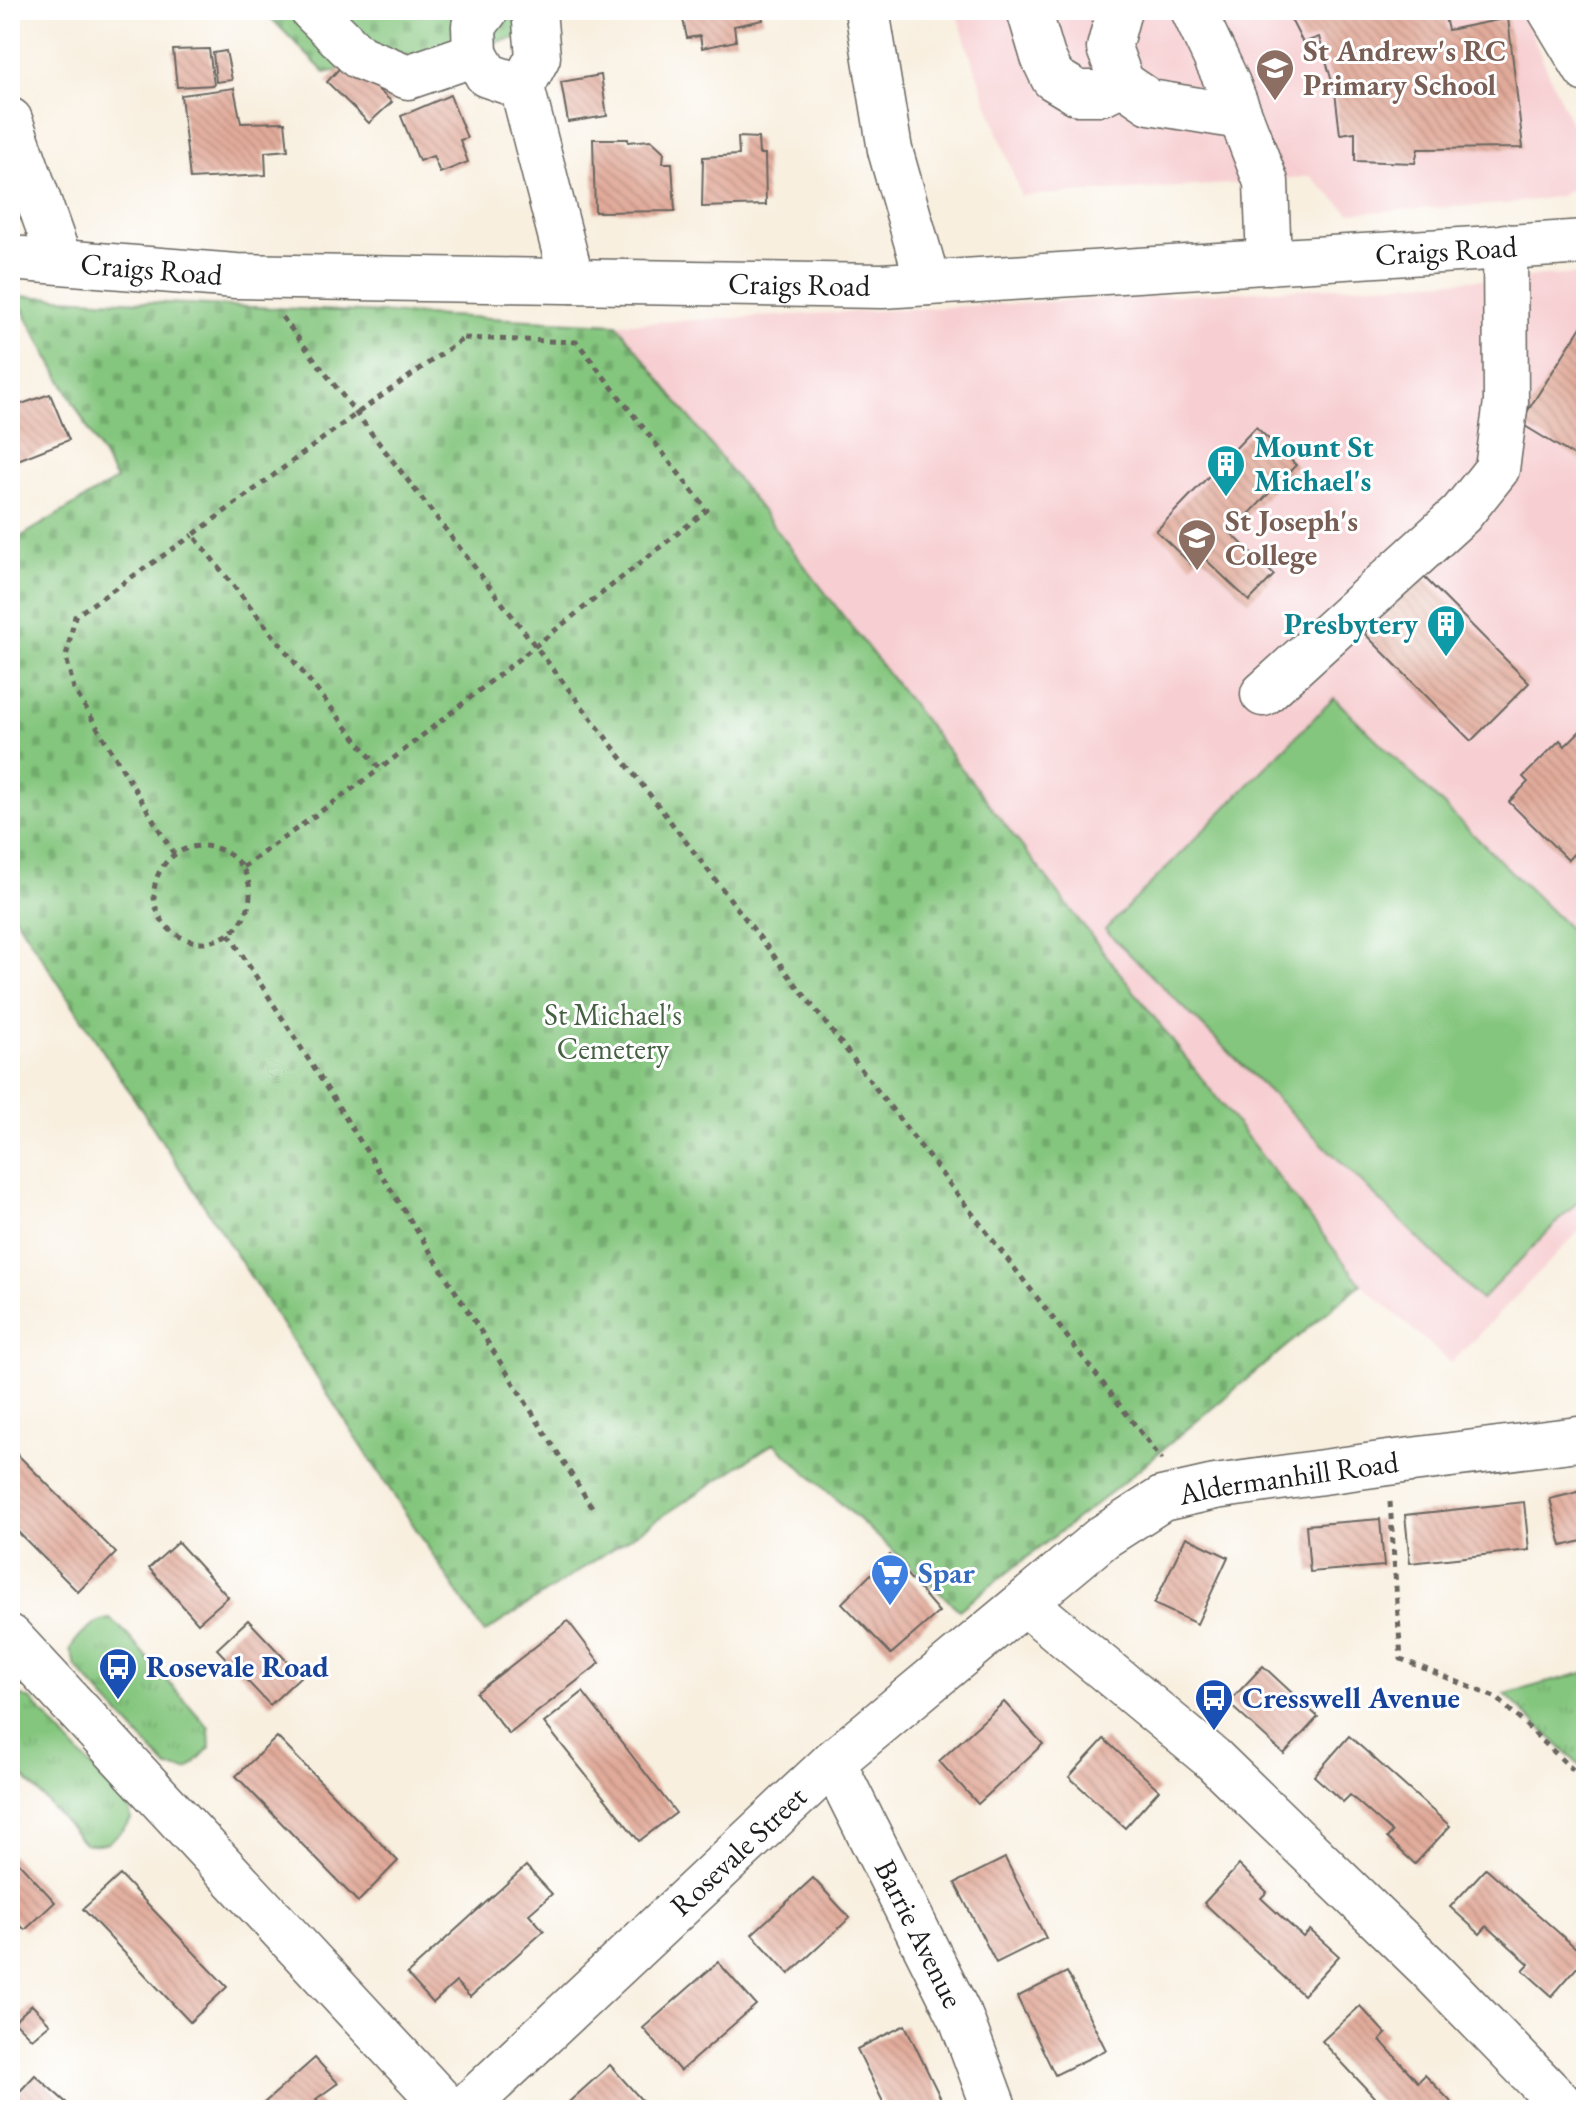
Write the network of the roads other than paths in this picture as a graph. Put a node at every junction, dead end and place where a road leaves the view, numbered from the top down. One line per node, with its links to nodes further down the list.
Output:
1 (312, 10): 9 (street)
2 (486, 10): 9 (street)
3 (867, 10): 21 (street)
4 (1029, 10): 11 (street)
5 (1119, 10): 11 (street)
6 (1193, 10): 13 (street)
7 (1550, 10): 10 (street)
8 (530, 13): 12 (street)
9 (475, 54): 12 (street)
10 (1586, 70)
11 (1122, 83): 13 (street)
12 (522, 87): 20 (street)
13 (1240, 117): 19 (street)
14 (10, 120): 18 (street)
15 (1586, 242): 16 (street, Craigs Road)
16 (1505, 246): 19 (street, Craigs Road); 22 (street)
17 (10, 258): 18 (street, Craigs Road)
18 (60, 261): 20 (street, Craigs Road)
19 (1269, 262): 21 (street, Craigs Road)
20 (572, 281): 21 (street, Craigs Road)
21 (928, 283)
22 (1263, 694)
23 (1586, 1438): 24 (street, Aldermanhill Road)
24 (1025, 1603): 26 (street, Rosevale Street); 30 (street)
25 (10, 1637): 27 (street)
26 (833, 1762): 28 (street, Rosevale Street); 29 (street, Barrie Avenue)
27 (449, 2110)
28 (463, 2110)
29 (995, 2110)
30 (1567, 2110)

